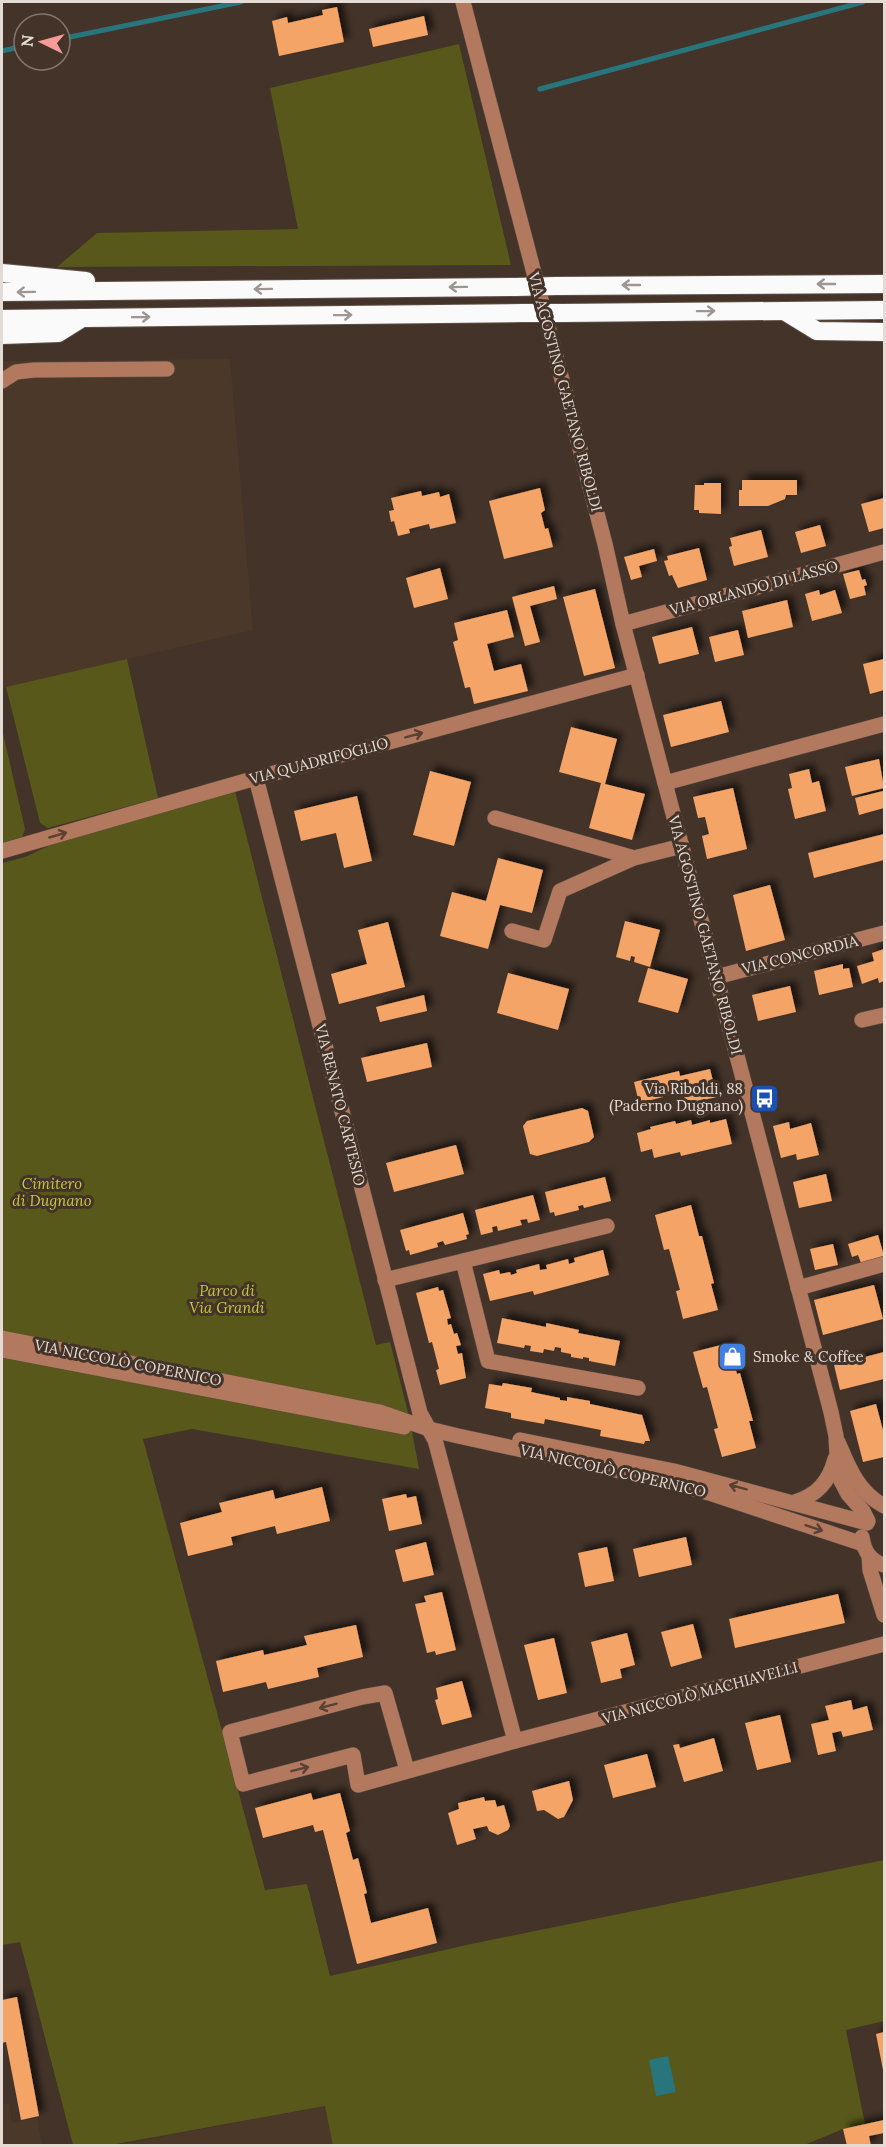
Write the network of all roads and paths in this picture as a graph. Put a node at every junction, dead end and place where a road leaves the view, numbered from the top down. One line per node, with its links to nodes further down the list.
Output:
1 (462, 2): 15 (street, VIA AGOSTINO GAETANO RIBOLDI)
2 (2, 273): 4 (highway)
3 (879, 283): 4 (highway, one-way to 4, bridge)
4 (201, 290): 5 (highway, one-way to 5)
5 (2, 292)
6 (885, 310): 7 (highway)
7 (784, 311): 8 (highway, one-way to 7, bridge); 10 (highway)
8 (82, 318): 9 (highway); 11 (highway)
9 (2, 319)
10 (885, 332)
11 (2, 335)
12 (167, 369): 13 (street)
13 (2, 381)
14 (885, 552): 15 (street, VIA ORLANDO DI LASSO)
15 (623, 624): 16 (street, VIA AGOSTINO GAETANO RIBOLDI)
16 (637, 675): 18 (street, VIA QUADRIFOGLIO, one-way to 16); 19 (street, VIA AGOSTINO GAETANO RIBOLDI)
17 (885, 723): 19 (street)
18 (256, 778): 22 (street, VIA QUADRIFOGLIO, one-way to 18); 32 (street, VIA RENATO CARTESIO)
19 (665, 783): 21 (street, VIA AGOSTINO GAETANO RIBOLDI)
20 (495, 819): 23 (street)
21 (682, 846): 23 (street); 26 (street, VIA AGOSTINO GAETANO RIBOLDI)
22 (2, 851)
23 (634, 858): 24 (street)
24 (512, 931)
25 (885, 933): 26 (street, VIA CONCORDIA)
26 (716, 977): 33 (street, VIA AGOSTINO GAETANO RIBOLDI)
27 (885, 1015): 28 (street)
28 (862, 1020)
29 (607, 1226): 30 (street)
30 (463, 1261): 32 (street); 36 (street)
31 (885, 1264): 33 (street)
32 (385, 1280): 37 (street, VIA RENATO CARTESIO)
33 (798, 1288): 38 (street, VIA AGOSTINO GAETANO RIBOLDI)
34 (2, 1338): 37 (street, VIA NICCOLÒ COPERNICO)
35 (2, 1350): 37 (street, VIA NICCOLÒ COPERNICO)
36 (638, 1388)
37 (429, 1429): 40 (street, VIA NICCOLÒ COPERNICO, one-way to 37); 44 (street, VIA NICCOLÒ COPERNICO, one-way to 44); 48 (street)
38 (836, 1436): 39 (street, VIA AGOSTINO GAETANO RIBOLDI); 41 (street, VIA AGOSTINO GAETANO RIBOLDI)
39 (836, 1454): 40 (street); 43 (street, VIA AGOSTINO GAETANO RIBOLDI)
40 (795, 1502): 43 (street, VIA NICCOLÒ COPERNICO)
41 (885, 1506)
42 (885, 1511): 43 (street)
43 (867, 1522): 44 (street)
44 (866, 1550): 45 (street, VIA NICCOLÒ COPERNICO); 46 (street)
45 (885, 1564)
46 (885, 1616)
47 (885, 1644): 48 (street, VIA NICCOLÒ MACHIAVELLI)
48 (515, 1741): 49 (street, VIA NICCOLÒ MACHIAVELLI)
49 (407, 1770): 49 (street, VIA NICCOLÒ MACHIAVELLI, one-way to 49)

